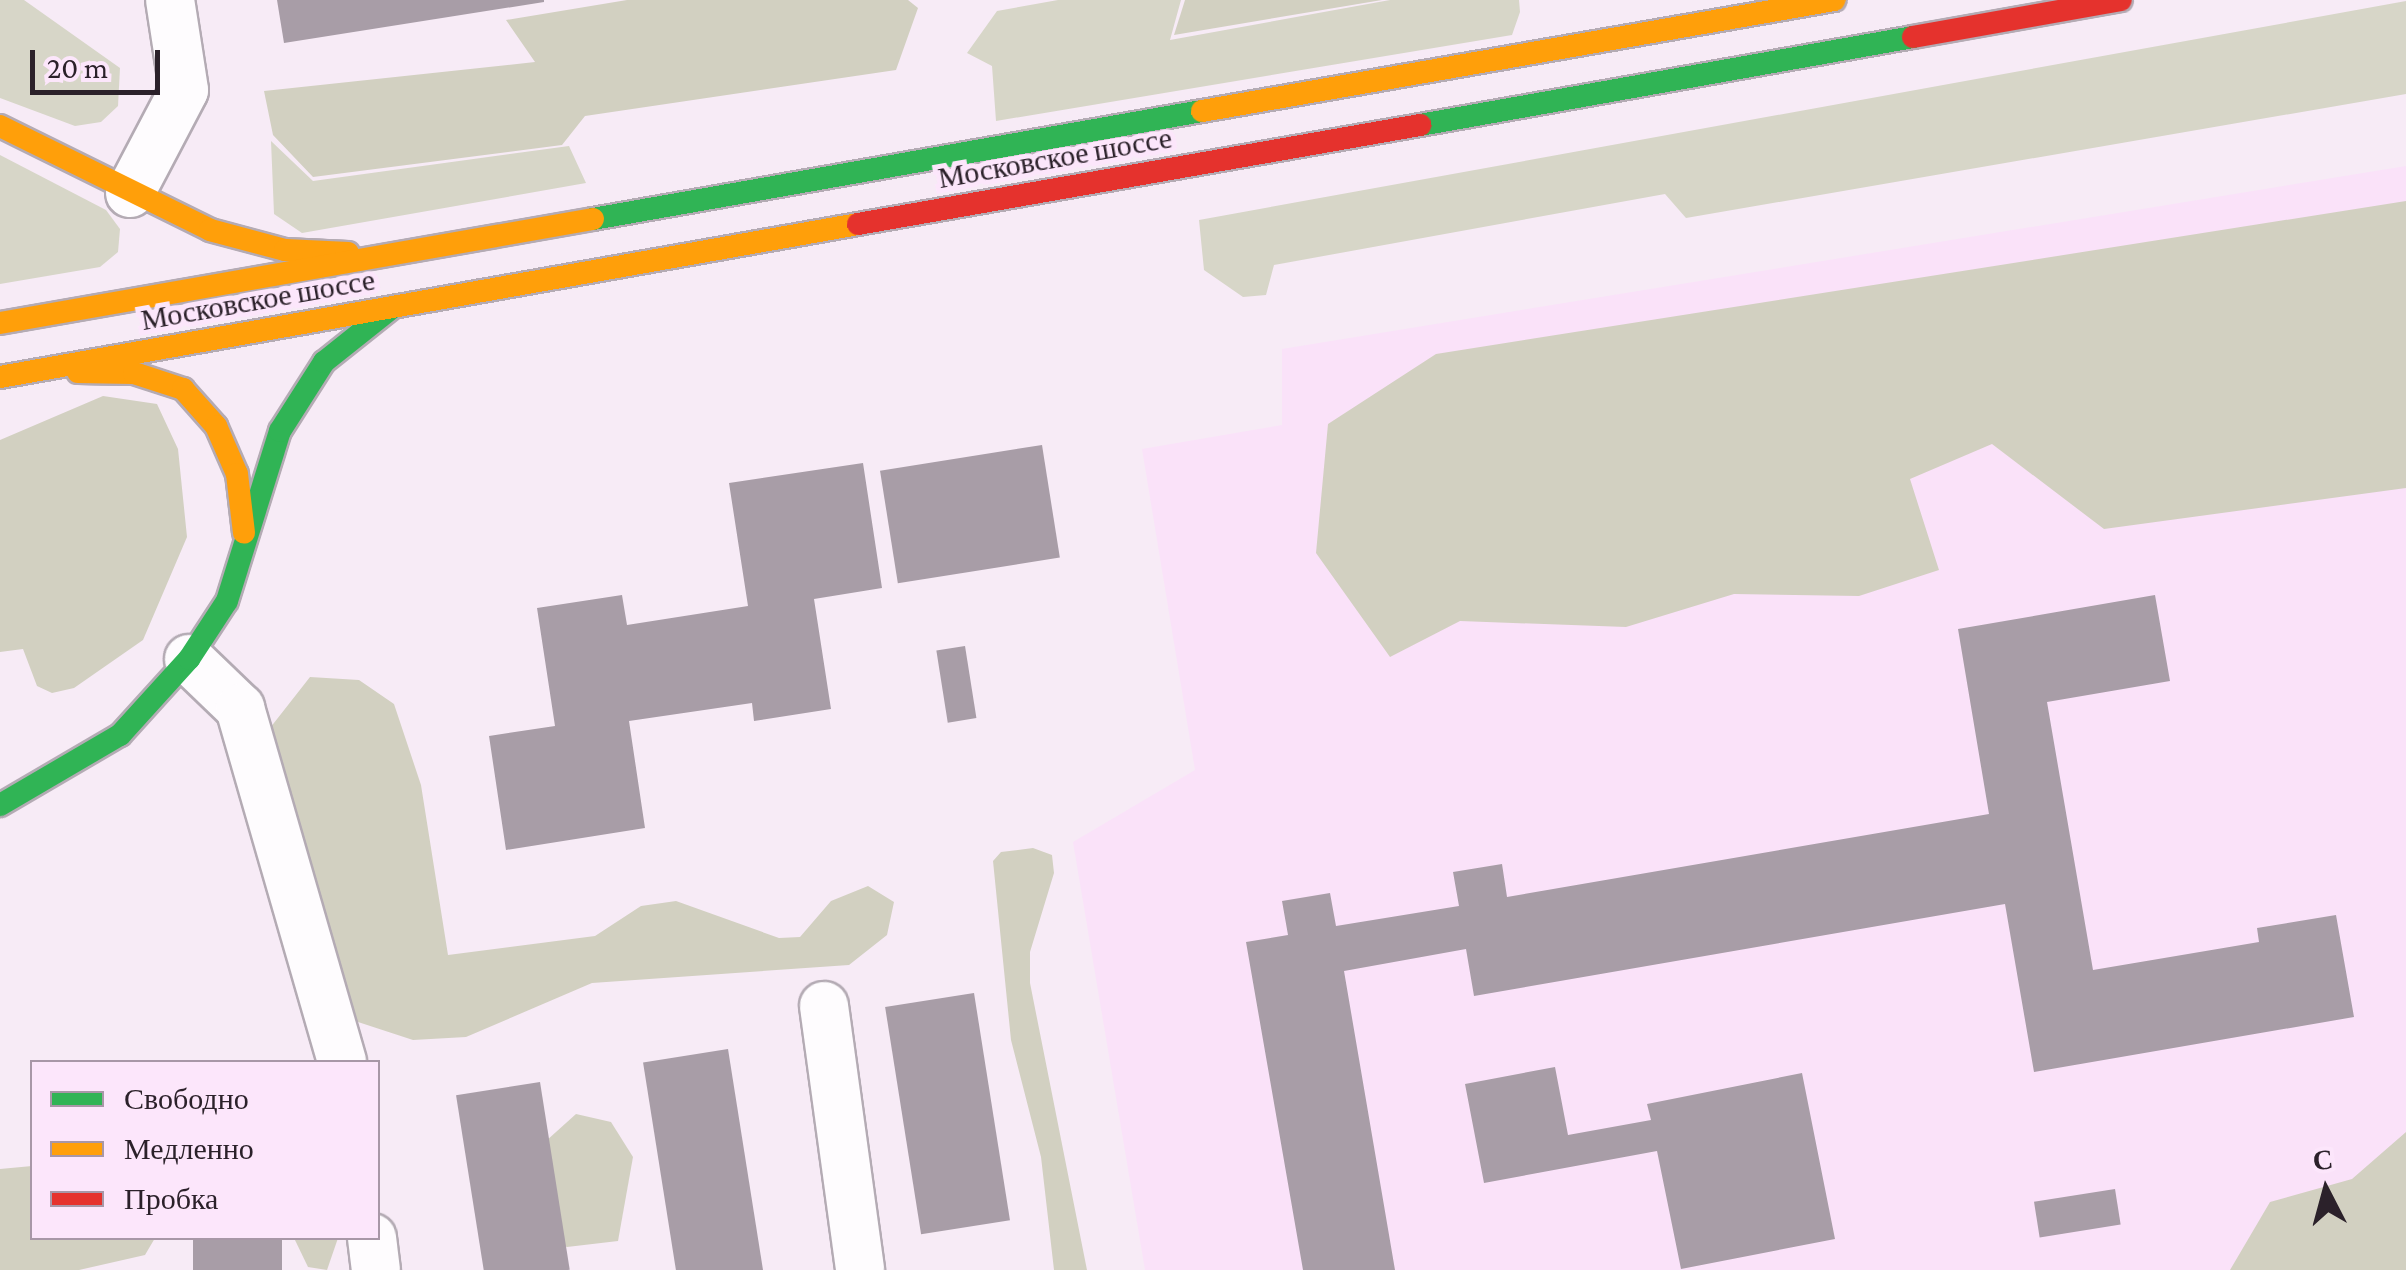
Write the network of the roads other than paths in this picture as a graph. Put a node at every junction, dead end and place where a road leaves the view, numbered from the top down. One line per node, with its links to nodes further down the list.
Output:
1 (170, 0): 5 (street)
2 (1834, 0): 6 (main road, Московское шоссе)
3 (2121, 0): 7 (main road, Московское шоссе)
4 (0, 126): 5 (main road)
5 (130, 192): 6 (main road)
6 (381, 254): 8 (main road, Московское шоссе)
7 (393, 307): 9 (main road, Московское шоссе); 11 (main road)
8 (0, 323)
9 (27, 372): 10 (main road, Московское шоссе); 11 (main road)
10 (0, 377)
11 (245, 546): 12 (main road)
12 (189, 659): 13 (main road); 15 (street)
13 (0, 805)
14 (824, 1006): 18 (street)
15 (341, 1060)
16 (372, 1240): 17 (street)
17 (376, 1270)
18 (860, 1270)

